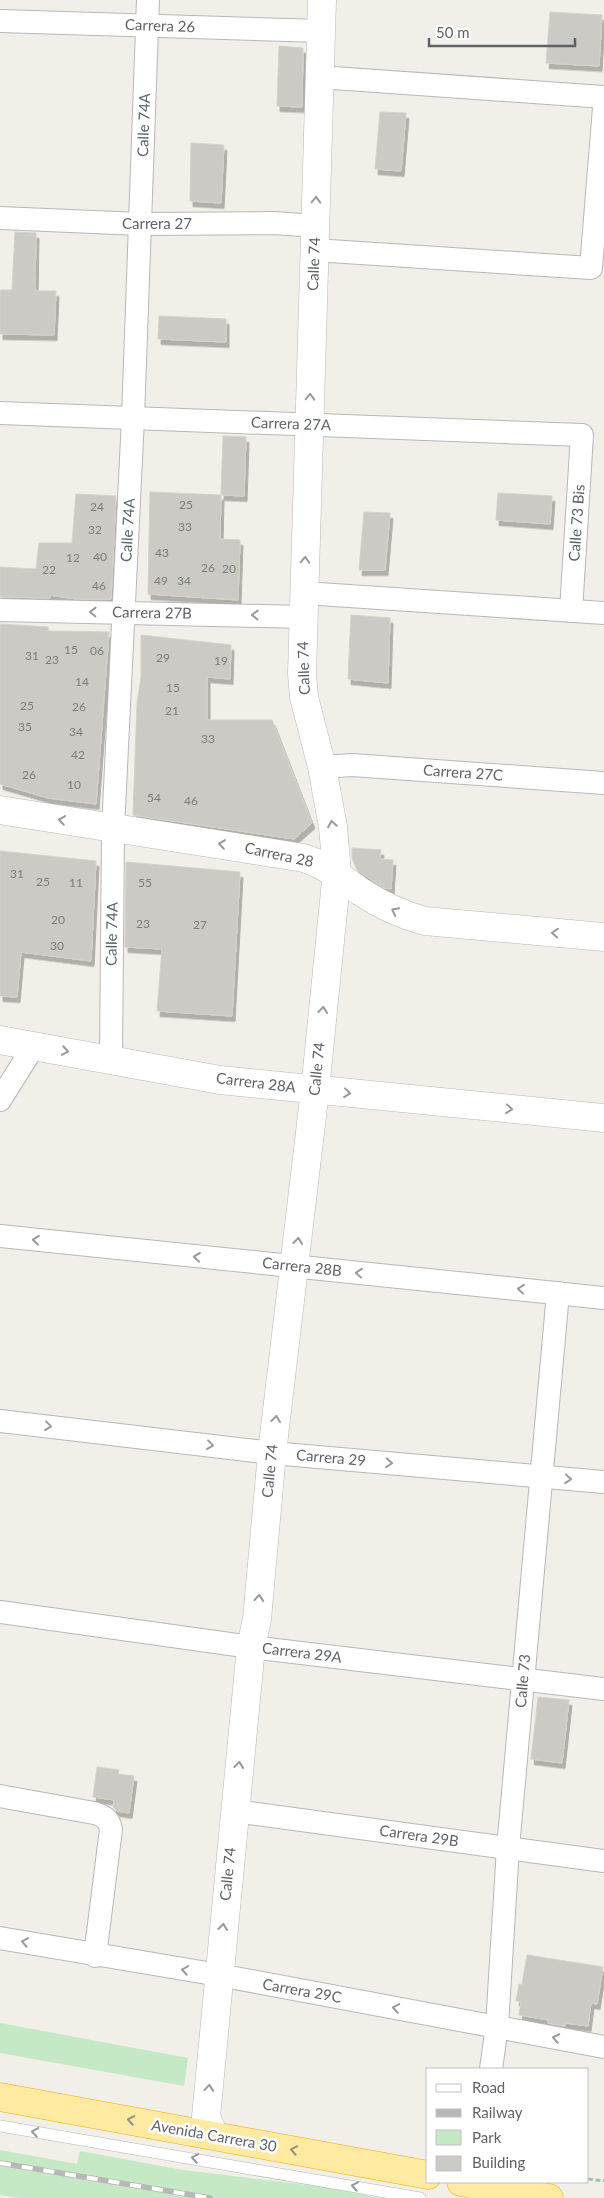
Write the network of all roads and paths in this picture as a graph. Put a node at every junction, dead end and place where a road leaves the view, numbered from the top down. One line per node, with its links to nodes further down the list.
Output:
1 (148, 0): 4 (street, Calle 74A)
2 (322, 0): 5 (street, Calle 74)
3 (0, 21): 4 (street, Carrera 26)
4 (148, 26): 5 (street, Carrera 26); 10 (street, Calle 74A)
5 (321, 31): 6 (street, Calle 74)
6 (319, 77): 7 (street); 11 (street, Calle 74, one-way to 6)
7 (604, 97)
8 (604, 108): 11 (street, Carrera 27)
9 (0, 218): 10 (street, Carrera 27)
10 (140, 224): 11 (street, Carrera 27); 13 (street, Calle 74A)
11 (315, 238): 14 (street, Calle 74, one-way to 11)
12 (0, 413): 13 (street, Carrera 27A)
13 (133, 418): 14 (street, Carrera 27A); 19 (street, Calle 74A)
14 (309, 425): 15 (street, Carrera 27A); 16 (street, Calle 74, one-way to 14)
15 (582, 435): 18 (street, Calle 73 Bis)
16 (304, 605): 18 (street, Carrera 27B); 19 (street, Carrera 27B, one-way to 19); 21 (street, Calle 74)
17 (0, 610): 19 (street, Carrera 27B, one-way to 17)
18 (571, 611): 20 (street, Carrera 27B)
19 (124, 612): 24 (street, Calle 74A)
20 (604, 613)
21 (322, 767): 22 (street, Carrera 27C); 25 (street, Calle 74, one-way to 21)
22 (604, 783)
23 (0, 810): 24 (street, Carrera 28, one-way to 23)
24 (113, 829): 25 (street, Carrera 28, one-way to 24); 29 (street, Calle 74A)
25 (337, 872): 26 (street, Carrera 28, one-way to 25); 30 (street, Calle 74, one-way to 25)
26 (604, 937)
27 (0, 1040): 28 (street, Carrera 28A)
28 (34, 1046): 29 (street, Carrera 28A, one-way to 29); 31 (street)
29 (110, 1059): 30 (street, Carrera 28A)
30 (315, 1090): 32 (street, Carrera 28A, one-way to 32); 34 (street, Calle 74, one-way to 30)
31 (0, 1100)
32 (604, 1118)
33 (0, 1236): 34 (street, Carrera 28B, one-way to 33)
34 (295, 1267): 35 (street, Carrera 28B, one-way to 34); 38 (street, Calle 74, one-way to 34)
35 (558, 1293): 36 (street, Carrera 28B); 39 (street, Calle 73)
36 (604, 1298)
37 (0, 1420): 38 (street, Carrera 29, one-way to 38)
38 (272, 1453): 39 (street, Carrera 29, one-way to 39); 42 (street, Calle 74, one-way to 38)
39 (541, 1476): 40 (street, Carrera 29, one-way to 40); 43 (street, Calle 73)
40 (604, 1482)
41 (0, 1612): 42 (street, Carrera 29A)
42 (251, 1646): 43 (street, Carrera 29A); 46 (street, Calle 74, one-way to 42)
43 (523, 1680): 44 (street, Carrera 29A); 47 (street, Calle 73)
44 (604, 1689)
45 (0, 1796): 50 (street)
46 (234, 1811): 47 (street, Carrera 29B); 51 (street, Calle 74, one-way to 46)
47 (508, 1848): 48 (street, Carrera 29B); 52 (street, Calle 73)
48 (604, 1861)
49 (0, 1938): 50 (street, Carrera 29C, one-way to 49)
50 (95, 1956): 51 (street, Carrera 29C, one-way to 50)
51 (218, 1975): 52 (street, Carrera 29C, one-way to 51); 57 (street, Calle 74, one-way to 51)
52 (497, 2026): 53 (street, Carrera 29C, one-way to 52); 54 (street, Calle 73)
53 (604, 2047)
54 (491, 2068)
55 (0, 2097): 57 (highway, Avenida Carrera 30, one-way to 55)
56 (0, 2126): 58 (lane, one-way to 56)
57 (214, 2135): 58 (highway, Avenida Carrera 30, one-way to 57)
58 (426, 2179)
59 (589, 2179): 60 (path)
60 (604, 2181)
61 (467, 2183): 62 (highway)
62 (550, 2198)

